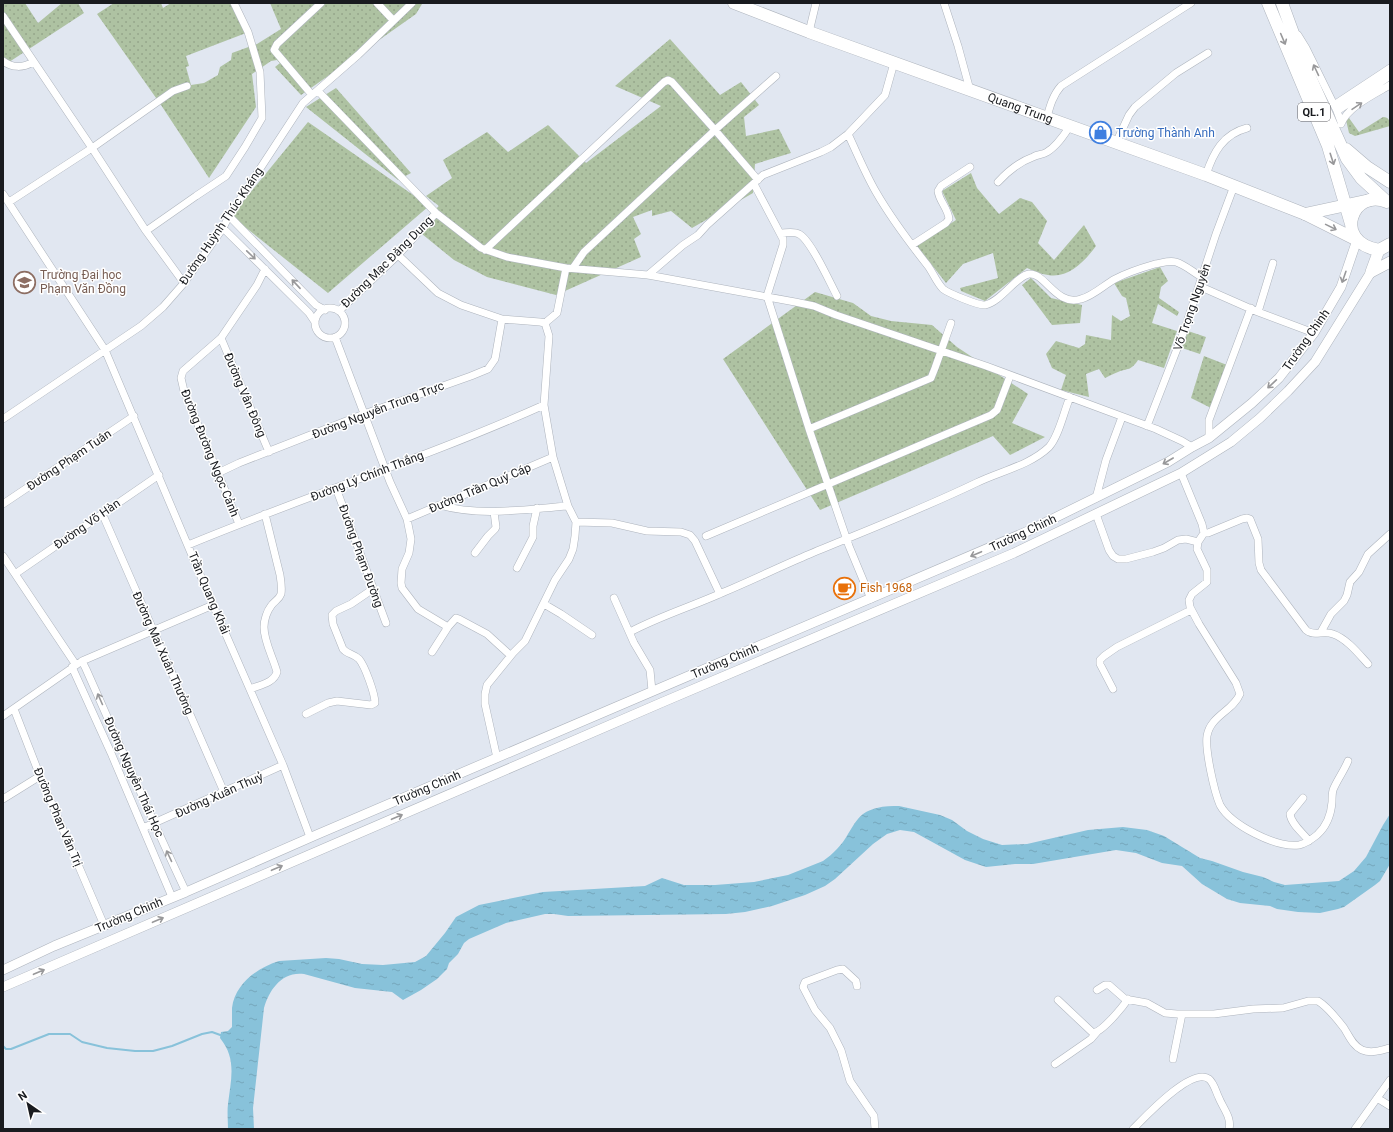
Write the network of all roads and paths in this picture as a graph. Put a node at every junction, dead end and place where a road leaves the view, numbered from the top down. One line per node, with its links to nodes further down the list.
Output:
1 (234, 3): 53 (street)
2 (321, 3): 26 (street)
3 (377, 3): 12 (street)
4 (412, 3): 12 (street, Đường Huỳnh Thúc Kháng)
5 (734, 3): 15 (main road, Quang Trung)
6 (816, 3): 15 (street)
7 (944, 3): 25 (street)
8 (1191, 3): 28 (street)
9 (1268, 3): 47 (main road, QL.1, one-way to 47)
10 (1282, 3): 13 (main road, QL.1)
11 (3, 16): 14 (street)
12 (393, 20): 26 (street, Đường Huỳnh Thúc Kháng)
13 (1288, 20): 27 (street, one-way to 13); 34 (main road, QL.1)
14 (7, 28): 18 (street)
15 (808, 32): 19 (main road, Quang Trung)
16 (1208, 53): 35 (street)
17 (3, 61): 18 (street)
18 (33, 62): 36 (street)
19 (894, 63): 25 (main road, Quang Trung); 33 (street)
20 (1390, 68): 27 (street)
21 (776, 76): 32 (street)
22 (1390, 76): 27 (street)
23 (1390, 85): 29 (street, one-way to 23)
24 (188, 86): 36 (street)
25 (970, 90): 28 (main road, Quang Trung)
26 (315, 93): 48 (street); 50 (street, Đường Huỳnh Thúc Kháng)
27 (1336, 108): 29 (street)
28 (1047, 117): 30 (main road, Quang Trung)
29 (1342, 122): 34 (street)
30 (1070, 126): 35 (main road, Quang Trung); 40 (street)
31 (1247, 128): 38 (street)
32 (715, 130): 39 (street); 58 (street); 62 (street)
33 (848, 134): 39 (street); 56 (street)
34 (1338, 138): 41 (main road); 46 (main road, QL.1)
35 (1116, 143): 38 (main road, Quang Trung)
36 (92, 148): 45 (street); 53 (street)
37 (970, 166): 56 (street)
38 (1206, 175): 42 (main road, Quang Trung)
39 (756, 182): 54 (street); 65 (street)
40 (998, 182)
41 (1390, 182)
42 (1234, 186): 49 (main road, Quang Trung); 66 (street, Võ Trọng Nguyễn)
43 (3, 194): 45 (street, Trần Quang Khải)
44 (1370, 200): 46 (main road, QL.1); 47 (main road); 51 (main road)
45 (9, 202): 82 (street, Trần Quang Khải)
46 (1388, 202)
47 (1345, 205): 49 (main road); 51 (main road, QL.1)
48 (436, 213): 58 (street); 59 (street, Đường Mạc Đăng Dung)
49 (1305, 214): 55 (main road, Quang Trung, one-way to 55)
50 (229, 216): 52 (street, Đường Huỳnh Thúc Kháng); 71 (street, one-way to 50)
51 (1351, 224): 55 (main road, QL.1)
52 (223, 228): 63 (street, one-way to 63); 67 (street, Đường Huỳnh Thúc Kháng)
53 (146, 231): 67 (street)
54 (780, 234): 69 (street); 70 (street)
55 (1356, 240): 57 (main road, Quang Trung); 78 (street, Trường Chinh, one-way to 78)
56 (912, 246): 66 (street)
57 (1386, 249): 64 (main road)
58 (485, 250): 62 (street)
59 (398, 255): 73 (street, Đường Mạc Đăng Dung); 74 (street)
60 (1390, 262): 64 (main road)
61 (1274, 263): 72 (street)
62 (569, 268): 65 (street); 76 (street)
63 (265, 269): 75 (street); 80 (street, Đường Đường Ngọc Cảnh)
64 (1371, 272): 81 (street, Trường Chinh)
65 (648, 275): 69 (street)
66 (1202, 277): 68 (street, Võ Trọng Nguyễn)
67 (184, 284): 82 (street, Đường Huỳnh Thúc Kháng)
68 (1199, 286): 72 (street); 91 (street, Võ Trọng Nguyễn)
69 (767, 296): 83 (street); 92 (street)
70 (837, 296)
71 (325, 310): 73 (street); 75 (street)
72 (1254, 310): 78 (street); 93 (street)
73 (338, 311): 79 (street)
74 (502, 319): 76 (street); 87 (street, Đường Nguyễn Trung Trực)
75 (315, 322): 79 (street)
76 (545, 323): 86 (street)
77 (950, 323): 83 (street)
78 (1314, 333): 81 (street); 93 (street, Trường Chinh, one-way to 93)
79 (335, 337): 87 (street)
80 (222, 338): 95 (street, Đường Vân Đông); 99 (street, Đường Đường Ngọc Cảnh)
81 (1329, 341): 97 (street, Trường Chinh)
82 (105, 350): 88 (street, Trần Quang Khải); 90 (street, Đường Huỳnh Thúc Kháng)
83 (941, 351): 84 (street); 92 (street)
84 (1010, 376): 85 (street); 102 (street)
85 (1070, 397): 89 (street); 119 (street)
86 (544, 405): 96 (street); 98 (street, Đường Lý Chính Thắng)
87 (364, 414): 95 (street, Đường Nguyễn Trung Trực); 98 (street)
88 (134, 416): 101 (street, Trần Quang Khải); 105 (street, Đường Phạm Tuân)
89 (1122, 417): 91 (street); 104 (street)
90 (3, 419)
91 (1147, 426): 94 (street)
92 (809, 429): 102 (street)
93 (1209, 438): 94 (street, Trường Chinh)
94 (1192, 447): 97 (street); 104 (street, Trường Chinh, one-way to 104)
95 (269, 452): 99 (street, Đường Nguyễn Trung Trực)
96 (553, 456): 106 (street, Đường Trần Quý Cáp); 107 (street)
97 (1201, 461): 100 (street, Trường Chinh)
98 (386, 469): 103 (street, Đường Lý Chính Thắng); 113 (street)
99 (218, 473): 115 (street, Đường Đường Ngọc Cảnh)
100 (1181, 473): 112 (street, Trường Chinh); 116 (street)
101 (159, 475): 110 (street, Đường Võ Hàn); 121 (street, Trần Quang Khải)
102 (828, 484): 118 (street); 119 (street)
103 (336, 488): 111 (street, Đường Lý Chính Thắng); 126 (street, Đường Phạm Đường)
104 (1096, 498): 129 (street, Trường Chinh, one-way to 129)
105 (3, 504)
106 (439, 505): 109 (street); 113 (street, Đường Trần Quý Cáp)
107 (568, 506): 108 (street); 114 (street)
108 (537, 508): 109 (street); 124 (street)
109 (494, 512): 122 (street)
110 (102, 514): 125 (street, Đường Võ Hàn); 136 (street, Đường Mai Xuân Thưởng)
111 (265, 514): 115 (street, Đường Lý Chính Thắng); 144 (street)
112 (1096, 514): 120 (street); 133 (street, Trường Chinh)
113 (407, 519): 135 (street)
114 (576, 522): 127 (street); 130 (street)
115 (239, 524): 121 (street, Đường Lý Chính Thắng)
116 (1204, 533): 120 (street); 138 (street)
117 (1390, 534): 138 (street)
118 (706, 536)
119 (847, 539): 127 (street); 129 (street)
120 (1198, 542): 132 (street)
121 (188, 545): 131 (street, Trần Quang Khải)
122 (476, 553)
123 (3, 556): 125 (street, Đường Nguyễn Thái Học)
124 (517, 568)
125 (15, 574): 143 (street, Đường Nguyễn Thái Học)
126 (373, 589): 134 (street, Đường Phạm Đường); 149 (street)
127 (720, 594): 137 (street)
128 (614, 598): 137 (street)
129 (871, 599): 133 (street); 146 (street, Trường Chinh)
130 (544, 604): 139 (street); 141 (street)
131 (213, 605): 136 (street); 144 (street, Trần Quang Khải)
132 (1191, 610): 145 (street); 161 (street)
133 (876, 611): 147 (street, Trường Chinh)
134 (386, 623)
135 (448, 627): 140 (street); 141 (street)
136 (154, 631): 143 (street); 155 (street, Đường Mai Xuân Thưởng)
137 (630, 632): 146 (street)
138 (1321, 632): 142 (street)
139 (592, 635)
140 (432, 652)
141 (510, 655): 151 (street)
142 (1368, 664)
143 (77, 665): 148 (street); 158 (street, Đường Nguyễn Thái Học, one-way to 143); 159 (street, Đường Nguyễn Thái Học)
144 (250, 689): 153 (street, Trần Quang Khải)
145 (1113, 689)
146 (654, 691): 147 (street); 151 (street, Trường Chinh)
147 (663, 702): 162 (street, Trường Chinh, one-way to 147)
148 (14, 709): 150 (street); 154 (street, Đường Phan Văn Trị)
149 (306, 714)
150 (3, 716)
151 (497, 758): 160 (street, Trường Chinh)
152 (1348, 760): 161 (street)
153 (283, 765): 155 (street, Đường Xuân Thuỷ); 160 (street, Trần Quang Khải)
154 (40, 776): 157 (street); 165 (street, Đường Phan Văn Trị)
155 (224, 792): 158 (street, Đường Xuân Thuỷ)
156 (1303, 798): 161 (street)
157 (3, 799)
158 (154, 824): 159 (street, Đường Xuân Thuỷ); 163 (street, Đường Nguyễn Thái Học, one-way to 158)
159 (143, 828): 164 (street, Đường Nguyễn Thái Học)
160 (314, 836): 162 (street); 163 (street, Trường Chinh)
161 (1309, 841)
162 (322, 849): 168 (street, Trường Chinh, one-way to 162)
163 (186, 892): 164 (street, Trường Chinh)
164 (172, 897): 165 (street, Trường Chinh)
165 (104, 925): 166 (street, Trường Chinh)
166 (3, 969)
167 (857, 986): 180 (street)
168 (3, 987)
169 (1097, 990): 170 (street)
170 (1128, 999): 172 (street); 173 (street)
171 (1058, 1000): 173 (street)
172 (1182, 1014): 174 (street); 175 (street)
173 (1097, 1032): 176 (street)
174 (1390, 1048)
175 (1173, 1059)
176 (1055, 1064)
177 (1390, 1080): 178 (street)
178 (1377, 1098): 179 (street); 183 (street)
179 (1390, 1106)
180 (875, 1129)
181 (1133, 1129): 182 (street)
182 (1229, 1129)
183 (1355, 1129)

